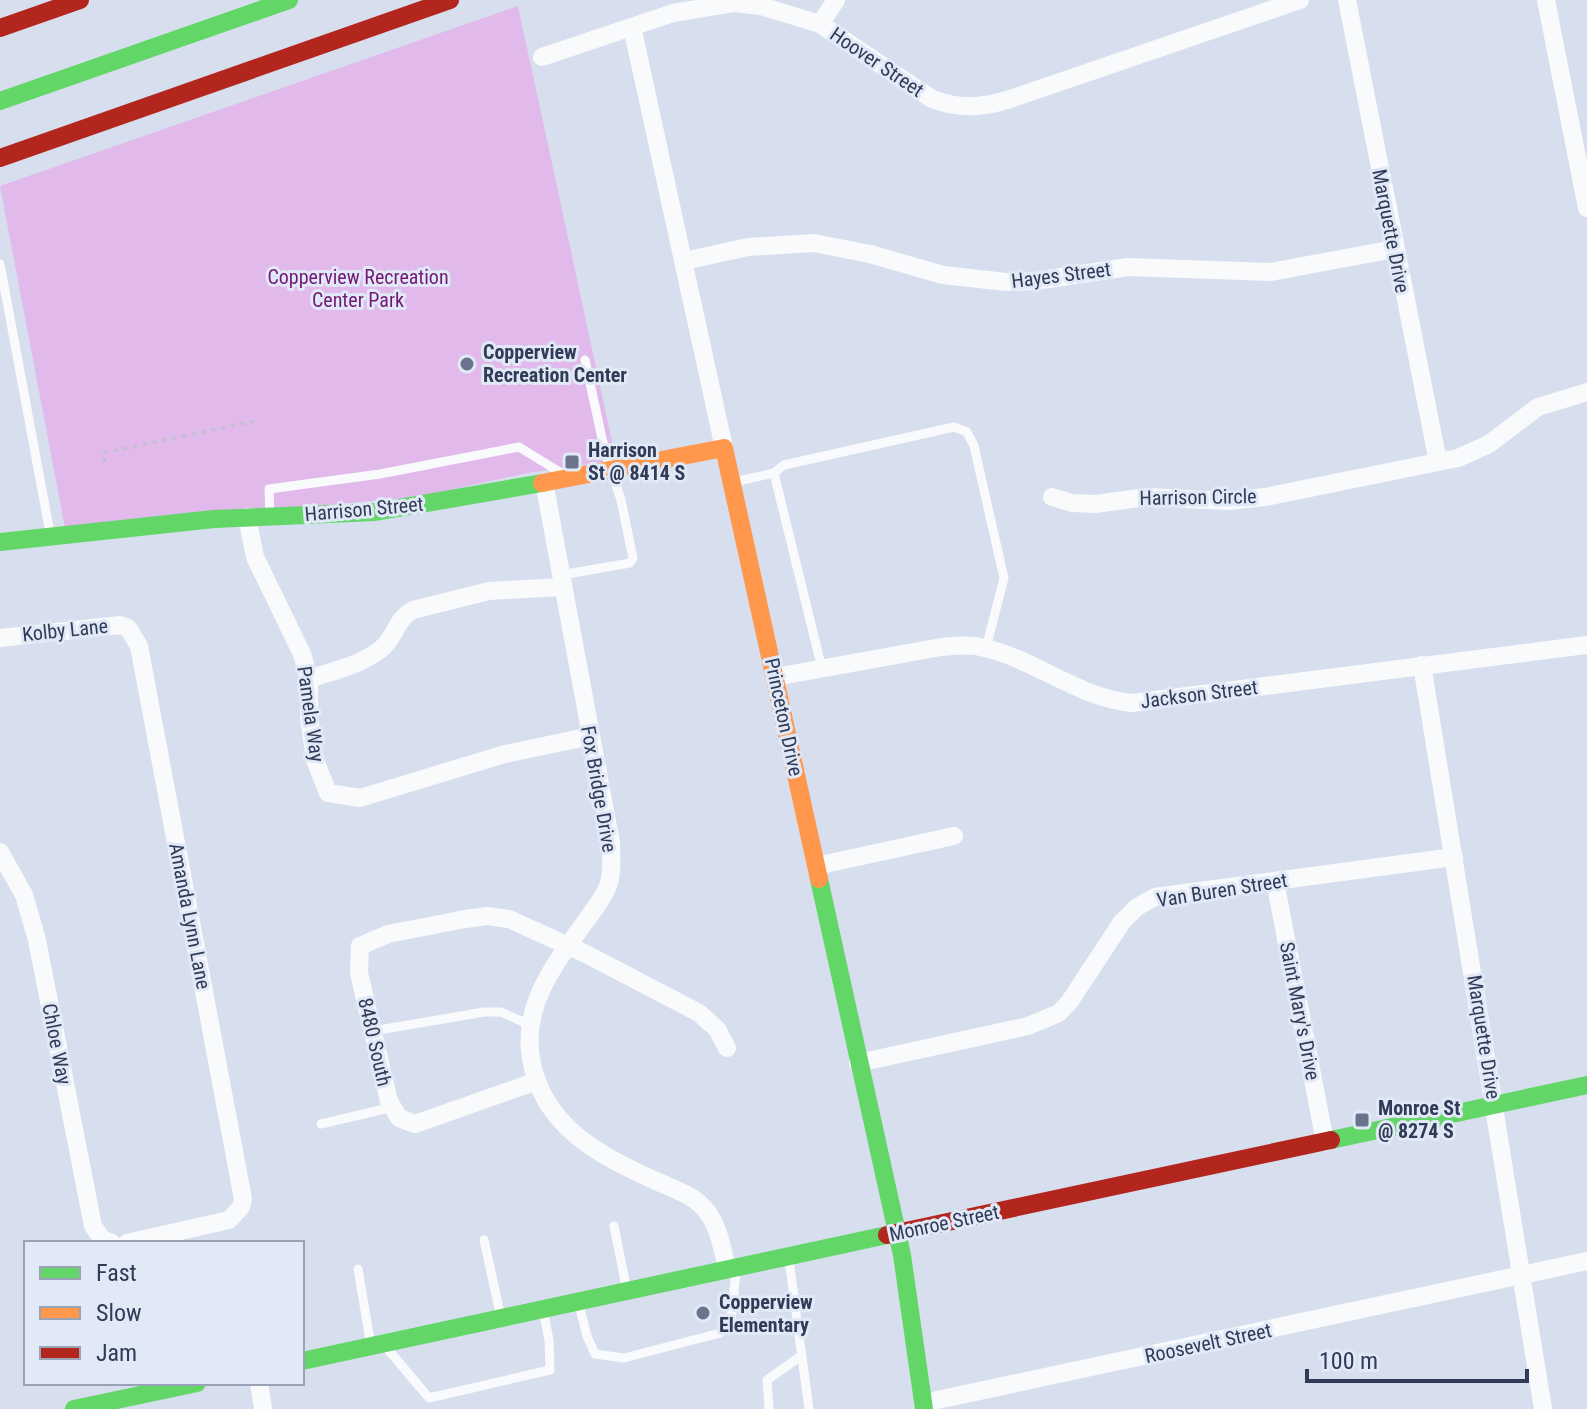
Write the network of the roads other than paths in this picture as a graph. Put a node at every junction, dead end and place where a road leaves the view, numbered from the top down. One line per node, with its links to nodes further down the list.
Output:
1 (80, 0): 10 (main road)
2 (289, 0): 12 (main road)
3 (450, 0): 13 (main road)
4 (836, 0): 8 (street)
5 (1300, 0): 8 (street, Hoover Street)
6 (1347, 0): 15 (street, Marquette Drive)
7 (1546, 0): 14 (street)
8 (820, 24): 9 (street, Hoover Street)
9 (632, 27): 11 (street, Hoover Street); 16 (street, Princeton Drive)
10 (0, 28)
11 (542, 57)
12 (0, 101)
13 (0, 158)
14 (1587, 208)
15 (1394, 249): 16 (street, Hayes Street); 21 (street, Marquette Drive)
16 (684, 261): 20 (street, Princeton Drive)
17 (0, 264): 30 (lane)
18 (585, 360): 22 (lane)
19 (1587, 392): 21 (street)
20 (724, 448): 22 (main road, Harrison Street); 26 (main road, Princeton Drive)
21 (1438, 462): 27 (street, Harrison Circle)
22 (610, 469): 24 (main road, Harrison Street); 32 (lane)
23 (774, 473): 26 (lane); 36 (lane); 38 (lane)
24 (568, 477): 25 (main road, Harrison Street); 28 (lane)
25 (544, 482): 28 (main road, Harrison Street); 32 (street, Fox Bridge Drive)
26 (732, 482): 39 (main road, Princeton Drive)
27 (1052, 497)
28 (270, 516): 29 (main road, Harrison Street)
29 (247, 517): 30 (main road, Harrison Street); 40 (street, Pamela Way)
30 (51, 537): 31 (main road, Harrison Street)
31 (0, 542)
32 (561, 581): 40 (street); 41 (street, Fox Bridge Drive)
33 (128, 628): 34 (street, Kolby Lane); 62 (street, Amanda Lynn Lane)
34 (0, 638)
35 (1587, 645): 37 (street, Jackson Street)
36 (986, 648): 37 (street, Jackson Street); 38 (street, Jackson Street)
37 (1422, 665): 44 (street, Marquette Drive)
38 (822, 669): 39 (street, Jackson Street)
39 (775, 677): 45 (main road, Princeton Drive)
40 (309, 679): 41 (street, Pamela Way)
41 (591, 736): 47 (street, Fox Bridge Drive)
42 (954, 836): 45 (street)
43 (0, 852): 61 (street, Chloe Way)
44 (1454, 857): 46 (street, Van Buren Street); 54 (street, Marquette Drive)
45 (816, 866): 51 (main road, Princeton Drive)
46 (1275, 881): 51 (street, Van Buren Street); 57 (street, Saint Mary's Drive)
47 (567, 946): 48 (street, Fox Bridge Drive); 49 (street, 8480 South); 50 (street)
48 (530, 1025): 49 (lane); 52 (street, Fox Bridge Drive)
49 (373, 1031): 55 (street, 8480 South)
50 (727, 1048)
51 (858, 1063): 59 (main road, Princeton Drive)
52 (537, 1081): 55 (street, 8480 South); 65 (street, Fox Bridge Drive)
53 (1587, 1085): 54 (main road, Monroe Street)
54 (1495, 1105): 57 (main road, Monroe Street); 67 (street, Marquette Drive)
55 (393, 1107): 56 (lane)
56 (321, 1124)
57 (1325, 1142): 59 (main road, Monroe Street)
58 (614, 1226): 68 (lane)
59 (896, 1233): 63 (main road, Monroe Street); 77 (main road, Princeton Drive)
60 (484, 1240): 71 (lane)
61 (107, 1241)
62 (140, 1241)
63 (789, 1256): 65 (main road, Monroe Street); 73 (lane)
64 (1587, 1261): 67 (street, Roosevelt Street)
65 (731, 1268): 68 (main road, Monroe Street); 69 (lane)
66 (358, 1269): 72 (lane)
67 (1522, 1275): 77 (street, Roosevelt Street); 82 (street, Marquette Drive)
68 (627, 1291): 69 (main road, Monroe Street)
69 (578, 1301): 70 (main road, Monroe Street)
70 (542, 1309): 71 (main road, Monroe Street); 72 (lane)
71 (501, 1318): 72 (main road, Monroe Street)
72 (377, 1345): 74 (main road, Monroe Street)
73 (801, 1356): 80 (lane); 81 (lane)
74 (304, 1361)
75 (259, 1385): 79 (street)
76 (169, 1386): 78 (main road)
77 (923, 1406)
78 (74, 1409)
79 (263, 1409)
80 (769, 1409)
81 (809, 1409)
82 (1543, 1409)

